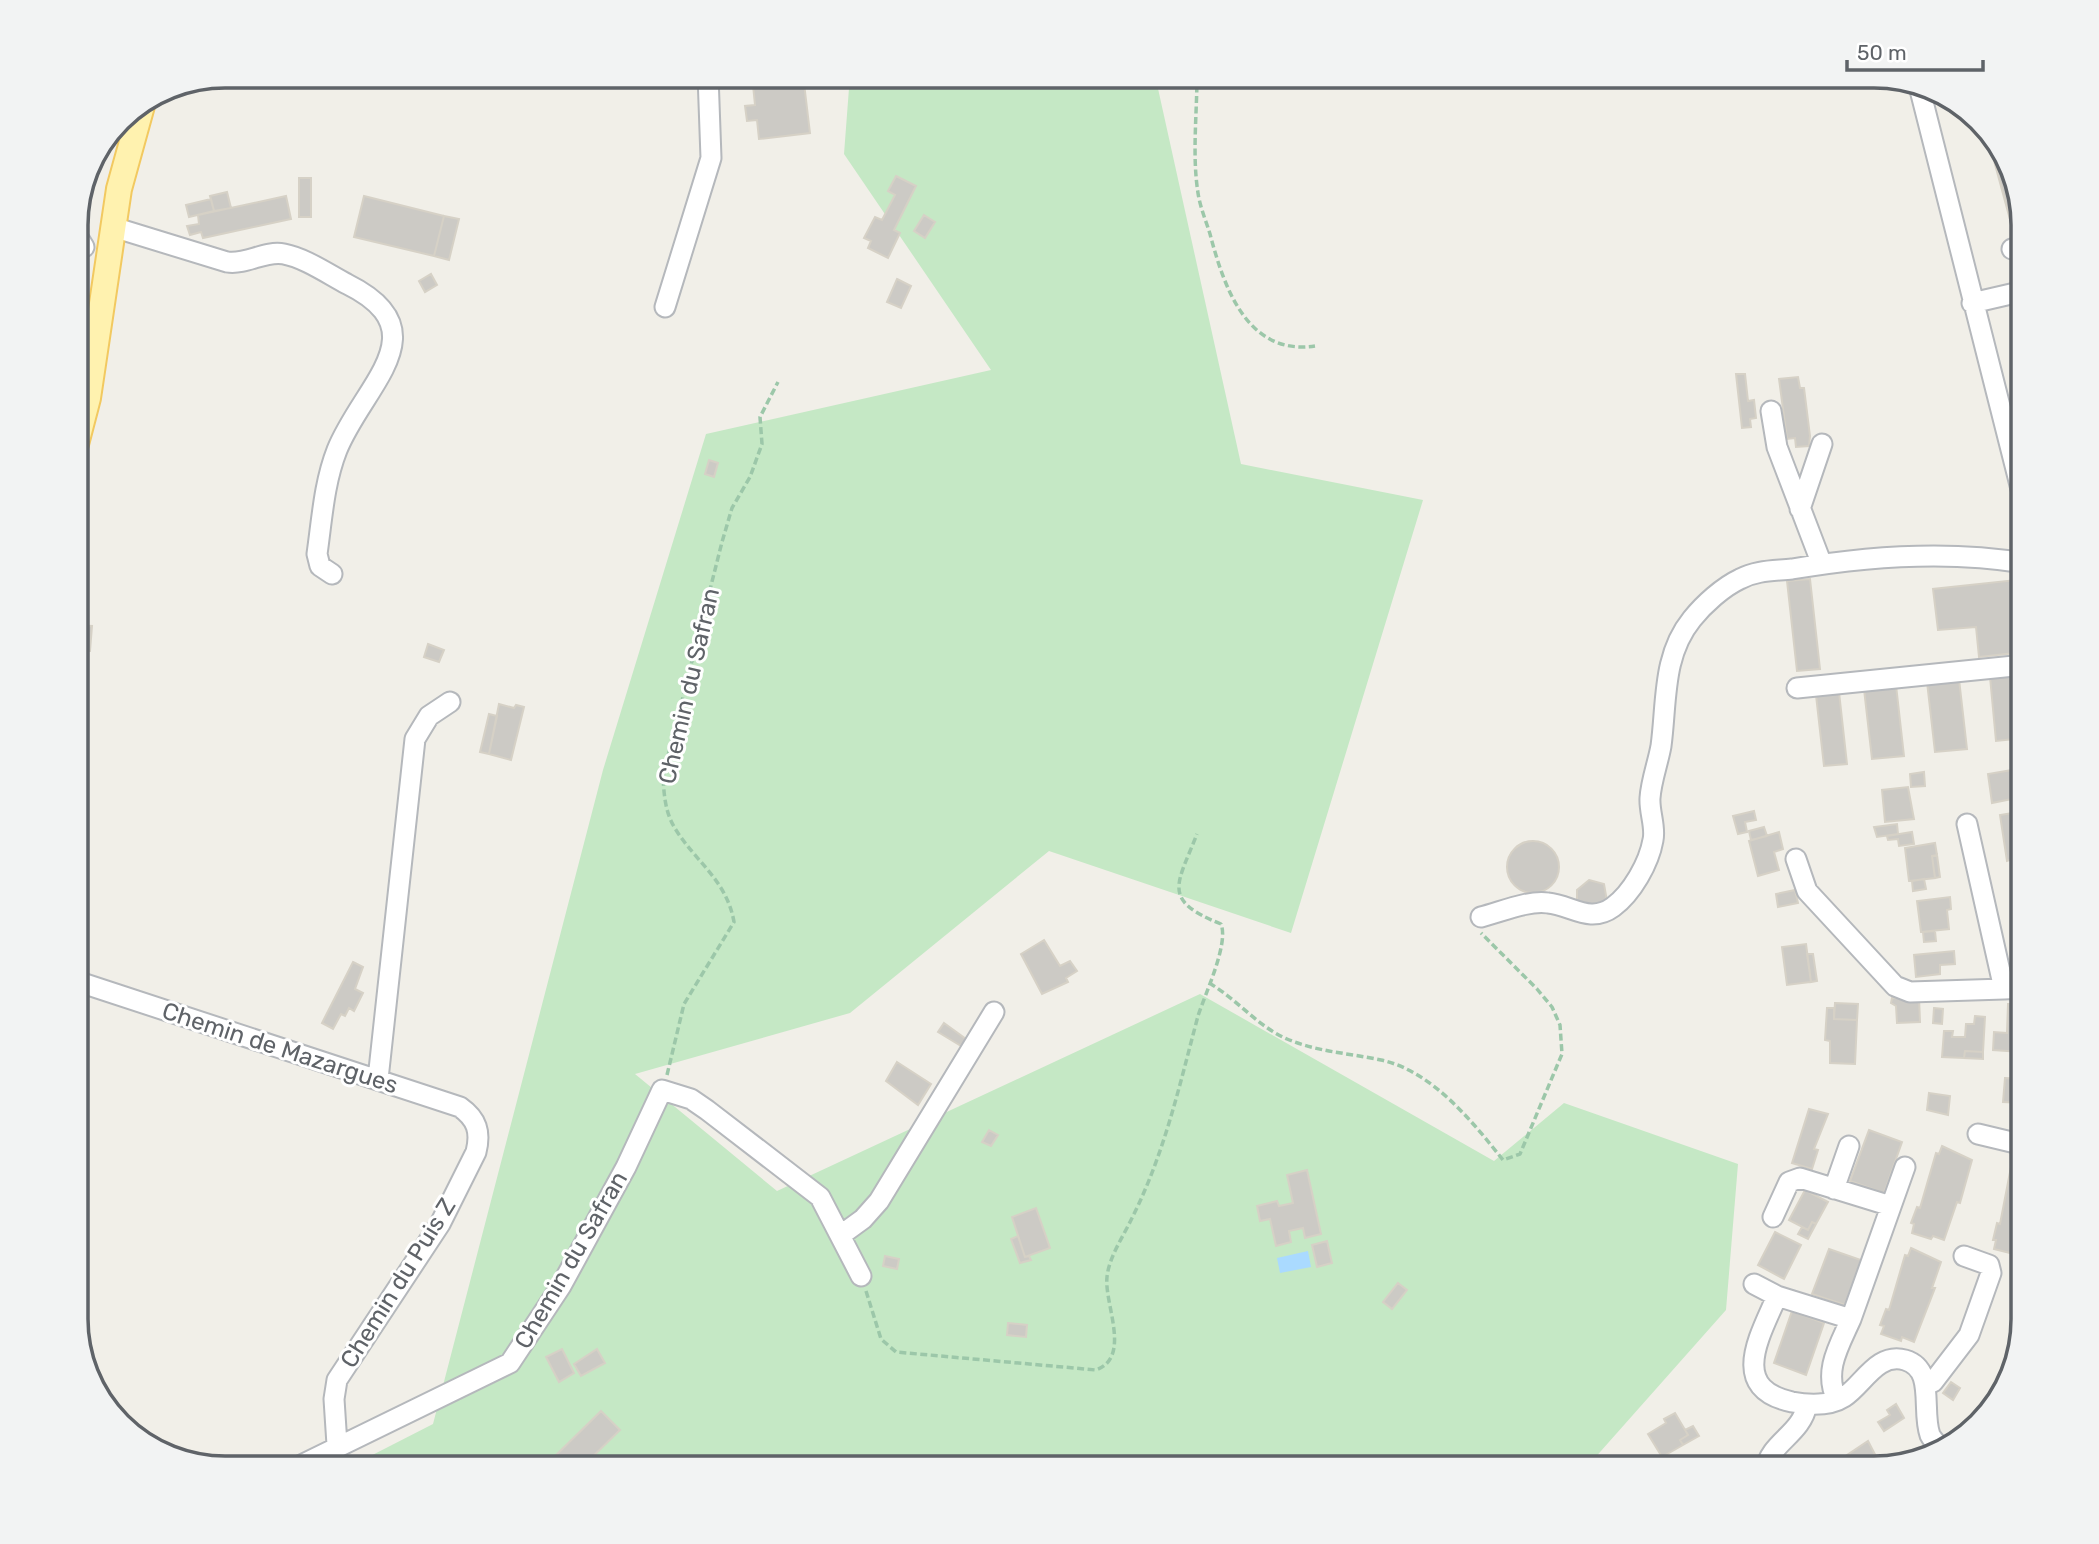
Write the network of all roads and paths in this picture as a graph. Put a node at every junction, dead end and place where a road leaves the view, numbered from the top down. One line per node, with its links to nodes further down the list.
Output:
1 (708, 88): 8 (street)
2 (1197, 88): 9 (path)
3 (1921, 96): 7 (street)
4 (136, 119): 5 (main road)
5 (113, 227): 11 (main road); 18 (street)
6 (2011, 294): 7 (street)
7 (1972, 303): 14 (street)
8 (664, 307)
9 (1315, 346)
10 (778, 382): 32 (path, Chemin du Safran)
11 (88, 398)
12 (1771, 411): 15 (street)
13 (1822, 444): 15 (street)
14 (2011, 452)
15 (1800, 509): 17 (street)
16 (2011, 561): 17 (street)
17 (1821, 562): 25 (street)
18 (332, 574)
19 (2011, 666): 20 (street)
20 (1797, 688)
21 (450, 702): 31 (street)
22 (1967, 824): 28 (street)
23 (1197, 834): 26 (path)
24 (1796, 859): 28 (street)
25 (1481, 916): 26 (path)
26 (1209, 983): 43 (path)
27 (88, 985): 31 (street, Chemin de Mazargues)
28 (2004, 989): 29 (street)
29 (2011, 989)
30 (994, 1012): 41 (street)
31 (378, 1079): 33 (street, Chemin de Mazargues)
32 (662, 1090): 41 (street); 51 (street, Chemin du Safran)
33 (477, 1125): 51 (street, Chemin du Puis Z)
34 (1979, 1133): 35 (street)
35 (2011, 1142)
36 (1849, 1146): 38 (street)
37 (1905, 1167): 39 (street)
38 (1834, 1189): 39 (street); 40 (street)
39 (1891, 1206): 46 (street)
40 (1773, 1217)
41 (841, 1235): 43 (street)
42 (1964, 1256): 47 (street)
43 (862, 1276)
44 (1754, 1284): 45 (street)
45 (1777, 1296): 46 (street); 49 (street)
46 (1851, 1319): 48 (street)
47 (1927, 1384): 48 (street); 50 (street)
48 (1836, 1400): 49 (street)
49 (1807, 1405): 53 (street)
50 (1935, 1442)
51 (337, 1446): 52 (street, Chemin du Safran)
52 (316, 1457)
53 (1770, 1457)

